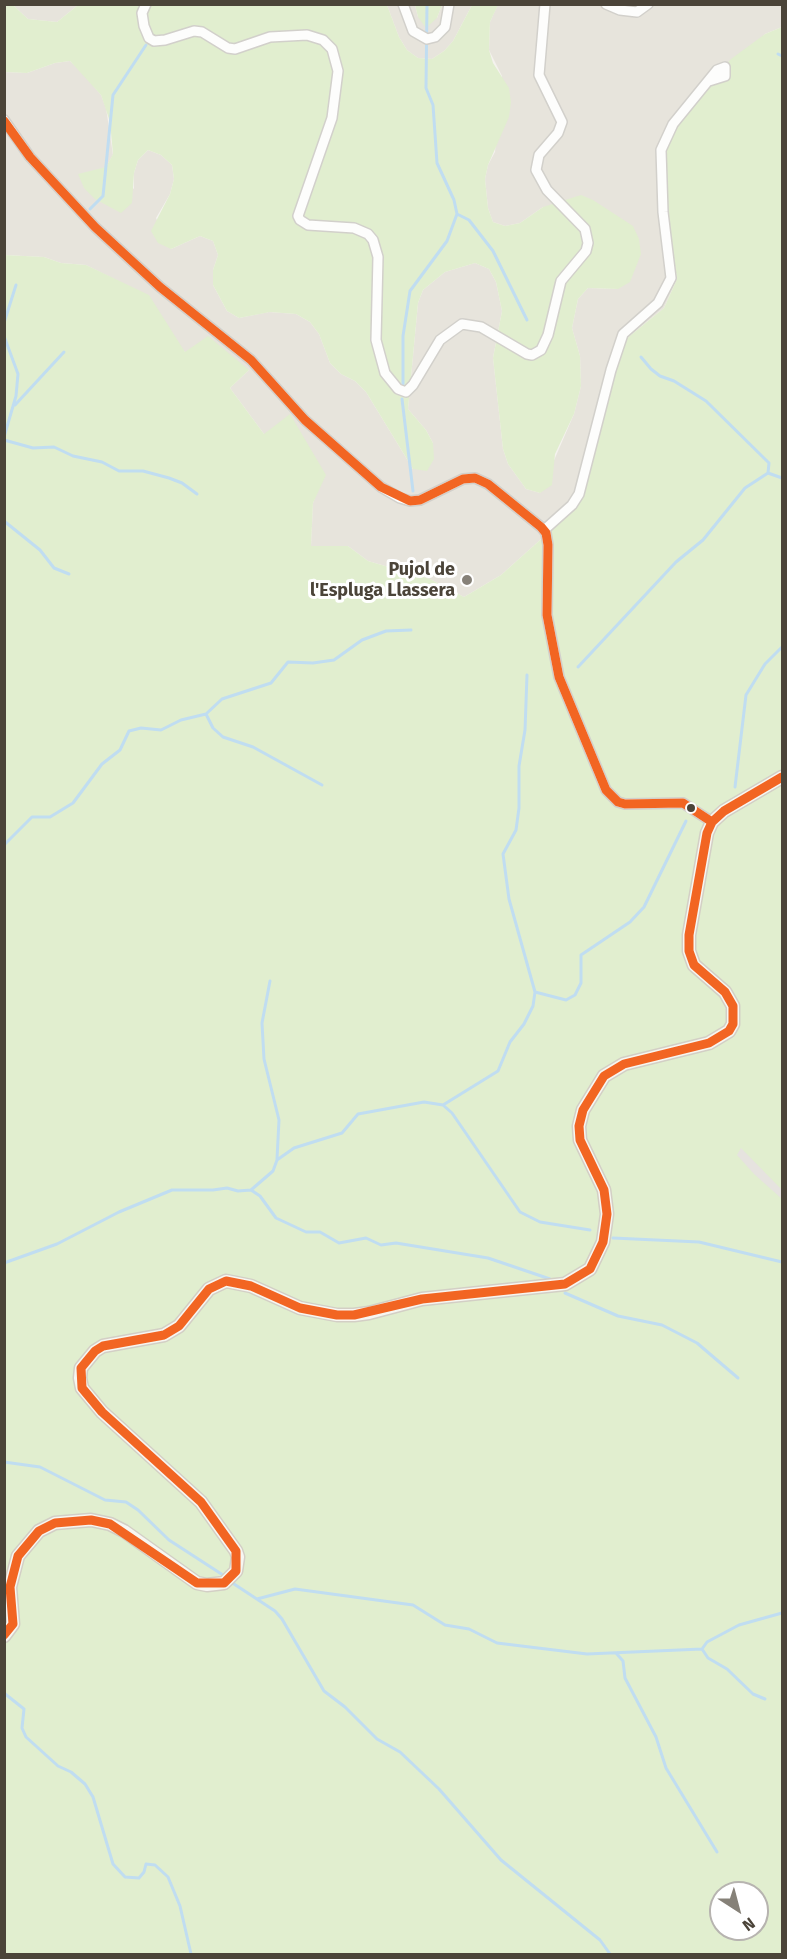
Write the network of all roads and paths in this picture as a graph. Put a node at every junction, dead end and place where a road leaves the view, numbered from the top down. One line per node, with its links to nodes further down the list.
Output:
1 (146, 4): 4 (street)
2 (403, 4): 3 (street)
3 (449, 4)
4 (545, 4)
5 (606, 4): 6 (street)
6 (648, 4)
7 (709, 81): 9 (street)
8 (4, 120): 9 (street)
9 (544, 530): 11 (street)
10 (783, 777): 11 (street)
11 (712, 822): 12 (street)
12 (4, 1636)

